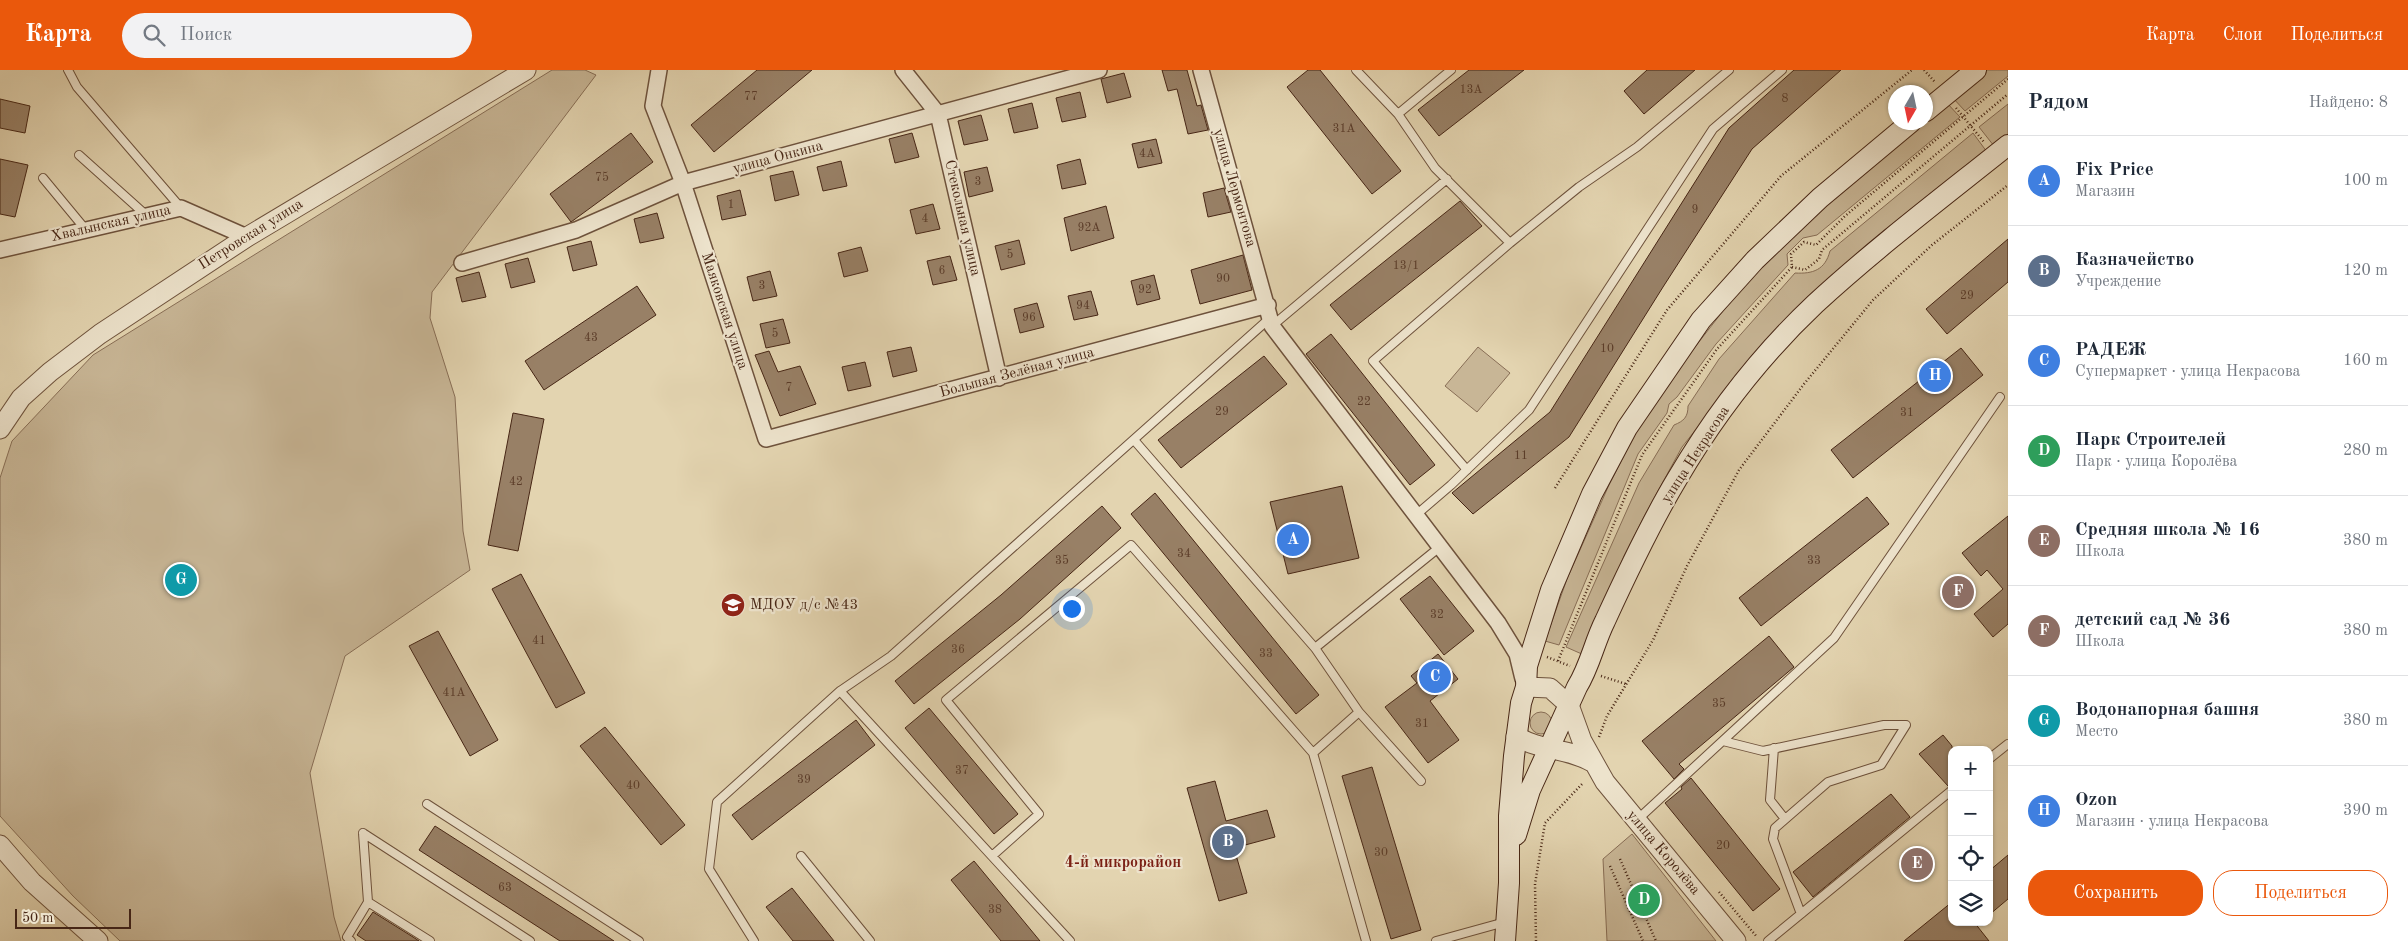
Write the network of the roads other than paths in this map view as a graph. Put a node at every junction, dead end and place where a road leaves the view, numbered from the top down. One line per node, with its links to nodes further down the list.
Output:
1 (68, 70): 21 (lane)
2 (526, 70): 24 (street, Петровская улица)
3 (659, 70): 20 (street, Маяковская улица)
4 (903, 70): 13 (street, Стекольная улица)
5 (1099, 70): 13 (street, улица Онкина)
6 (1201, 70): 28 (street, улица Лермонтова)
7 (1356, 70): 14 (lane)
8 (1451, 70): 14 (lane)
9 (1730, 70): 25 (lane)
10 (1782, 70): 34 (lane)
11 (1966, 73): 12 (main road)
12 (1933, 105)
13 (938, 114): 20 (street, улица Онкина); 29 (street, Стекольная улица)
14 (1398, 114): 19 (lane)
15 (1901, 130): 38 (main road, улица Некрасова)
16 (2002, 150): 40 (main road, улица Некрасова)
17 (79, 155): 22 (lane)
18 (43, 178): 23 (lane)
19 (1447, 179): 25 (lane); 28 (lane)
20 (683, 183): 27 (street, улица Онкина); 32 (street, Маяковская улица)
21 (181, 208): 22 (street, Хвалынская улица); 24 (street, Хвалынская улица)
22 (146, 216): 23 (street, Хвалынская улица)
23 (86, 230): 26 (street, Хвалынская улица)
24 (247, 237): 31 (street, Петровская улица)
25 (1510, 242): 34 (lane)
26 (0, 250)
27 (462, 263)
28 (1270, 317): 29 (street, Большая Зелёная улица); 33 (lane); 35 (street)
29 (999, 378): 32 (street, Большая Зелёная улица)
30 (2000, 397): 43 (lane)
31 (0, 429)
32 (766, 439)
33 (1134, 440): 37 (lane); 39 (lane)
34 (1467, 470): 35 (lane)
35 (1416, 515): 36 (street)
36 (1440, 546): 37 (lane); 38 (street)
37 (1315, 648): 41 (lane)
38 (1526, 687): 40 (street); 42 (main road, улица Некрасова)
39 (840, 691): 58 (lane); 67 (lane)
40 (1569, 705): 45 (main road, улица Некрасова); 48 (street, улица Королёва)
41 (1359, 712): 47 (lane); 50 (lane)
42 (1516, 736): 45 (street); 56 (main road, улица Некрасова)
43 (1723, 741): 46 (lane); 54 (lane)
44 (2008, 744): 49 (lane)
45 (1550, 748): 48 (street); 56 (main road, улица Некрасова)
46 (1774, 748): 53 (lane); 53 (lane)
47 (1313, 753): 58 (lane); 70 (lane)
48 (1595, 754): 54 (street, улица Королёва)
49 (1993, 756)
50 (1421, 781)
51 (1951, 791): 60 (lane)
52 (427, 804): 66 (lane)
53 (1785, 819): 60 (lane)
54 (1636, 820): 72 (street, улица Королёва)
55 (0, 846): 62 (street)
56 (1510, 855): 61 (main road, улица Некрасова)
57 (801, 856): 68 (lane)
58 (992, 856): 69 (lane)
59 (368, 902): 63 (lane); 64 (lane); 65 (lane)
60 (1801, 914): 73 (lane)
61 (1506, 931): 71 (lane)
62 (98, 941)
63 (351, 941)
64 (430, 941)
65 (530, 941)
66 (639, 941)
67 (754, 941)
68 (870, 941)
69 (1070, 941)
70 (1366, 941)
71 (1436, 941)
72 (1736, 941)
73 (1768, 941)

